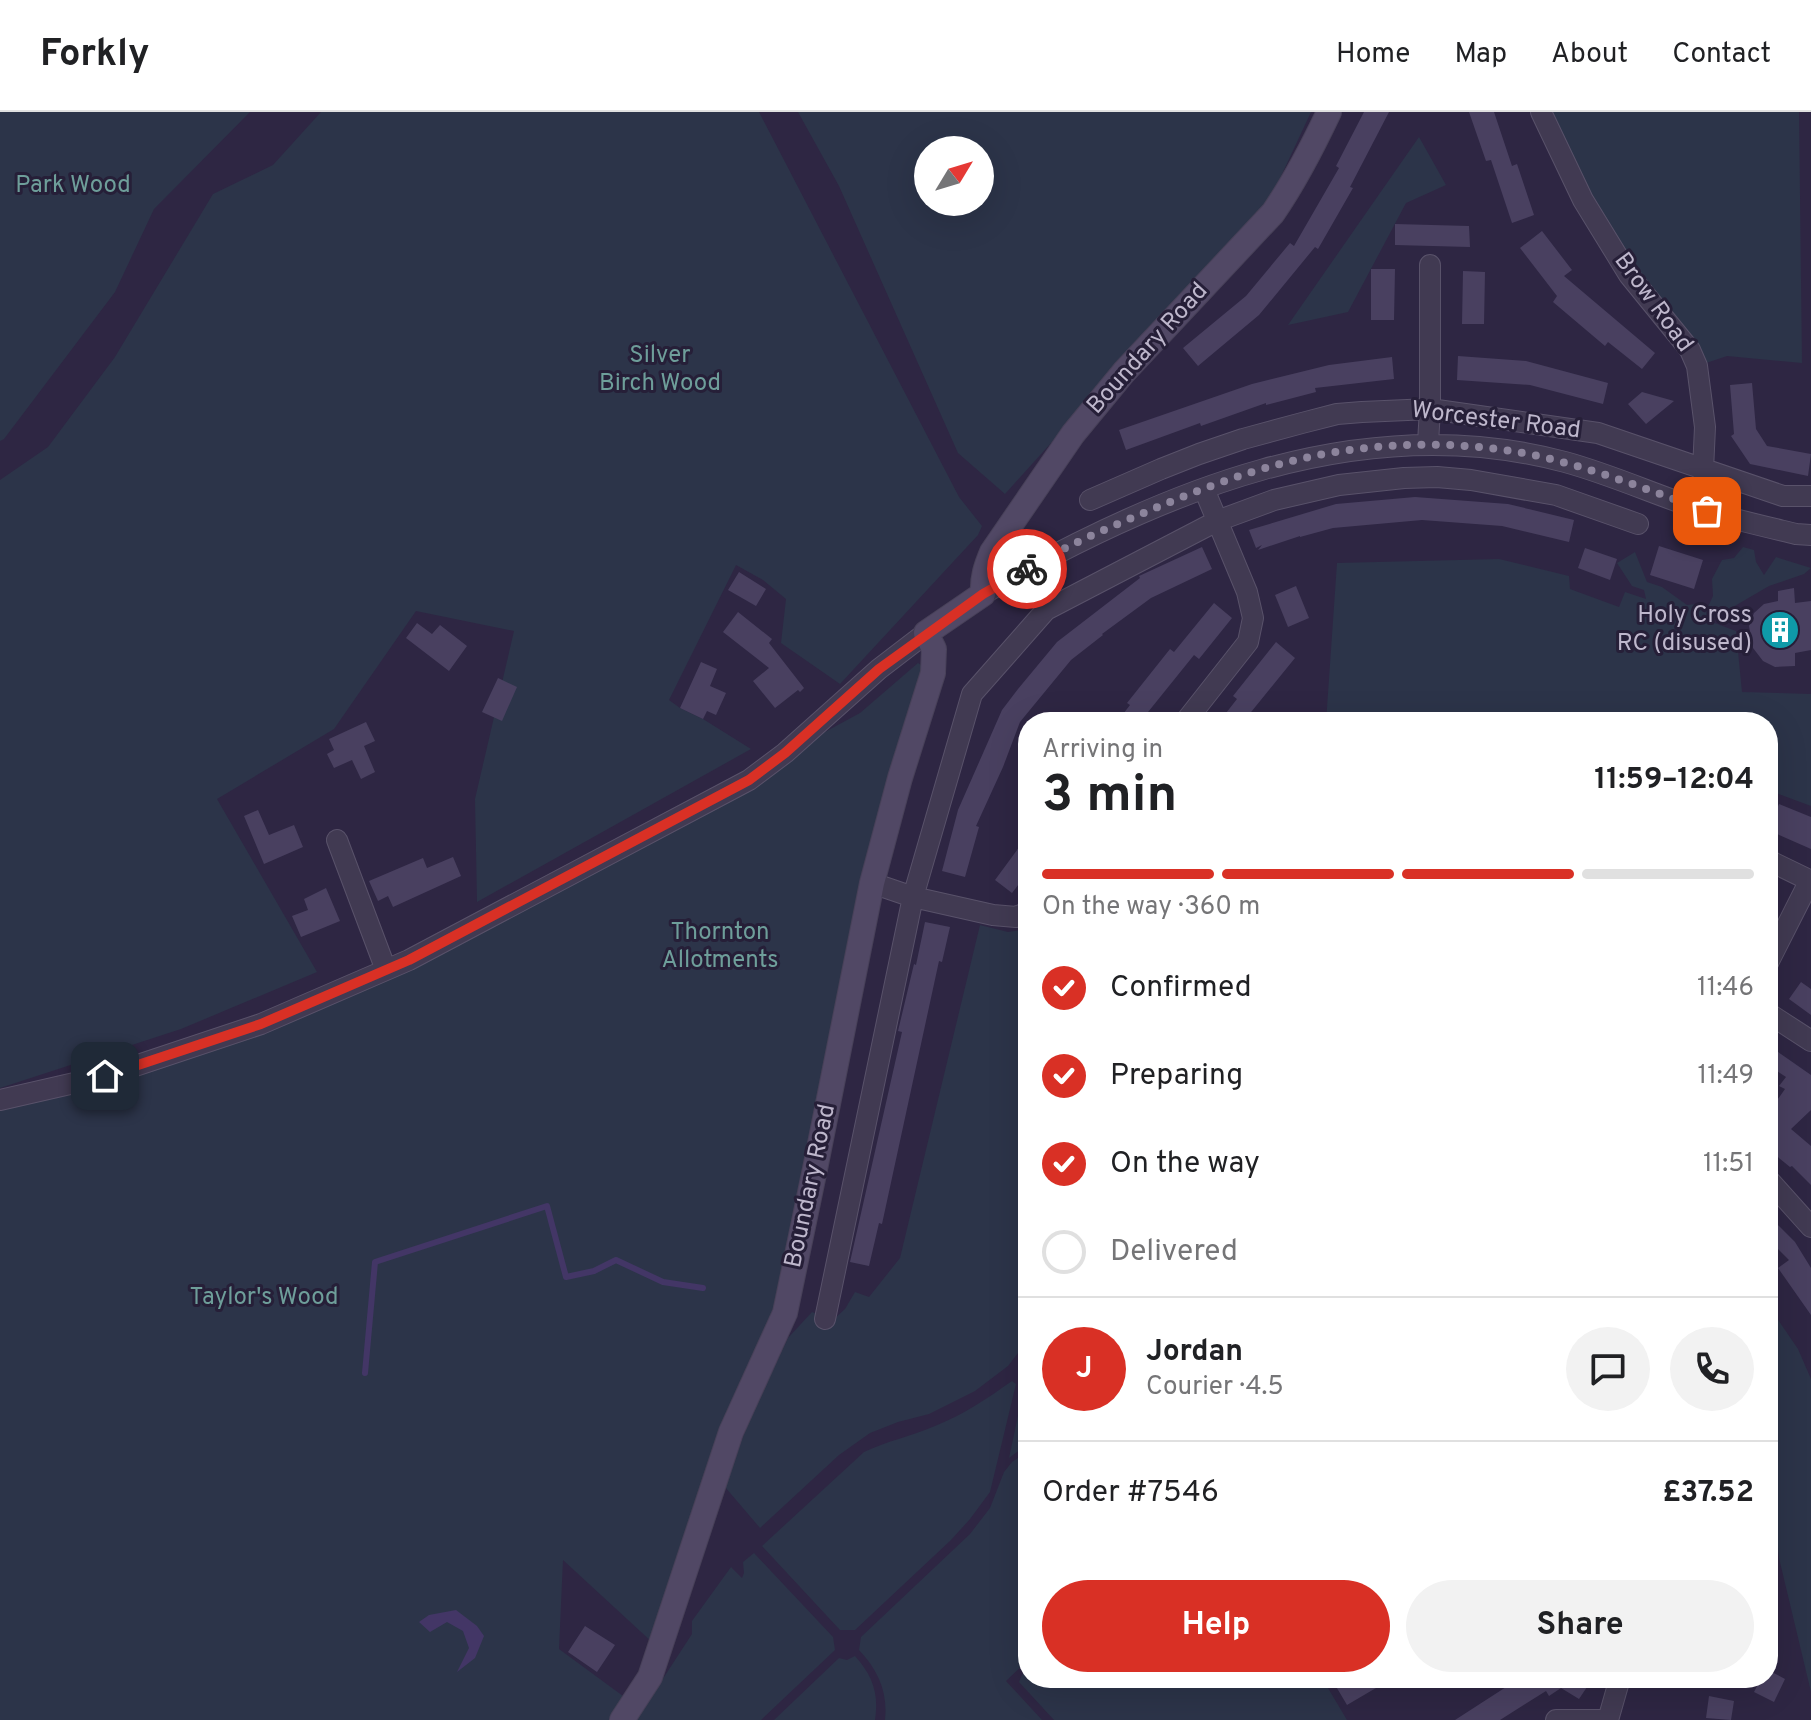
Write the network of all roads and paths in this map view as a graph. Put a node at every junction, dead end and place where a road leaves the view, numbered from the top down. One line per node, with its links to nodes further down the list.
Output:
1 (1329, 112): 14 (main road, Boundary Road)
2 (1541, 112): 6 (street, Brow Road)
3 (1430, 265): 4 (street)
4 (1430, 409): 5 (street); 6 (street, Worcester Road); 9 (street, Worcester Road)
5 (1428, 443): 7 (street, Worcester Road); 10 (street, Worcester Road)
6 (1703, 470): 8 (street, Worcester Road); 10 (street, Brow Road)
7 (1204, 489): 11 (street); 14 (street, Worcester Road)
8 (1811, 496)
9 (1090, 500)
10 (1707, 511): 13 (street, Worcester Road)
11 (1217, 521): 12 (street); 16 (street); 21 (street, Boundary Road)
12 (1638, 524)
13 (1811, 535)
14 (983, 594): 15 (main road, Worcester Road)
15 (926, 633): 20 (main road, Boundary Road); 24 (street)
16 (1193, 712)
17 (337, 840): 24 (street)
18 (1778, 865): 19 (street)
19 (1810, 881): 23 (street)
20 (872, 883): 21 (street); 32 (main road, Boundary Road)
21 (913, 897): 22 (street); 30 (street, Boundary Road)
22 (1018, 916)
23 (1778, 943)
24 (386, 970): 27 (street)
25 (1778, 1020): 26 (street)
26 (1811, 1041)
27 (0, 1100)
28 (1778, 1190): 29 (street)
29 (1811, 1227)
30 (825, 1319)
31 (1617, 1688): 34 (street)
32 (622, 1720)
33 (1556, 1720): 34 (street)
34 (1606, 1720)

